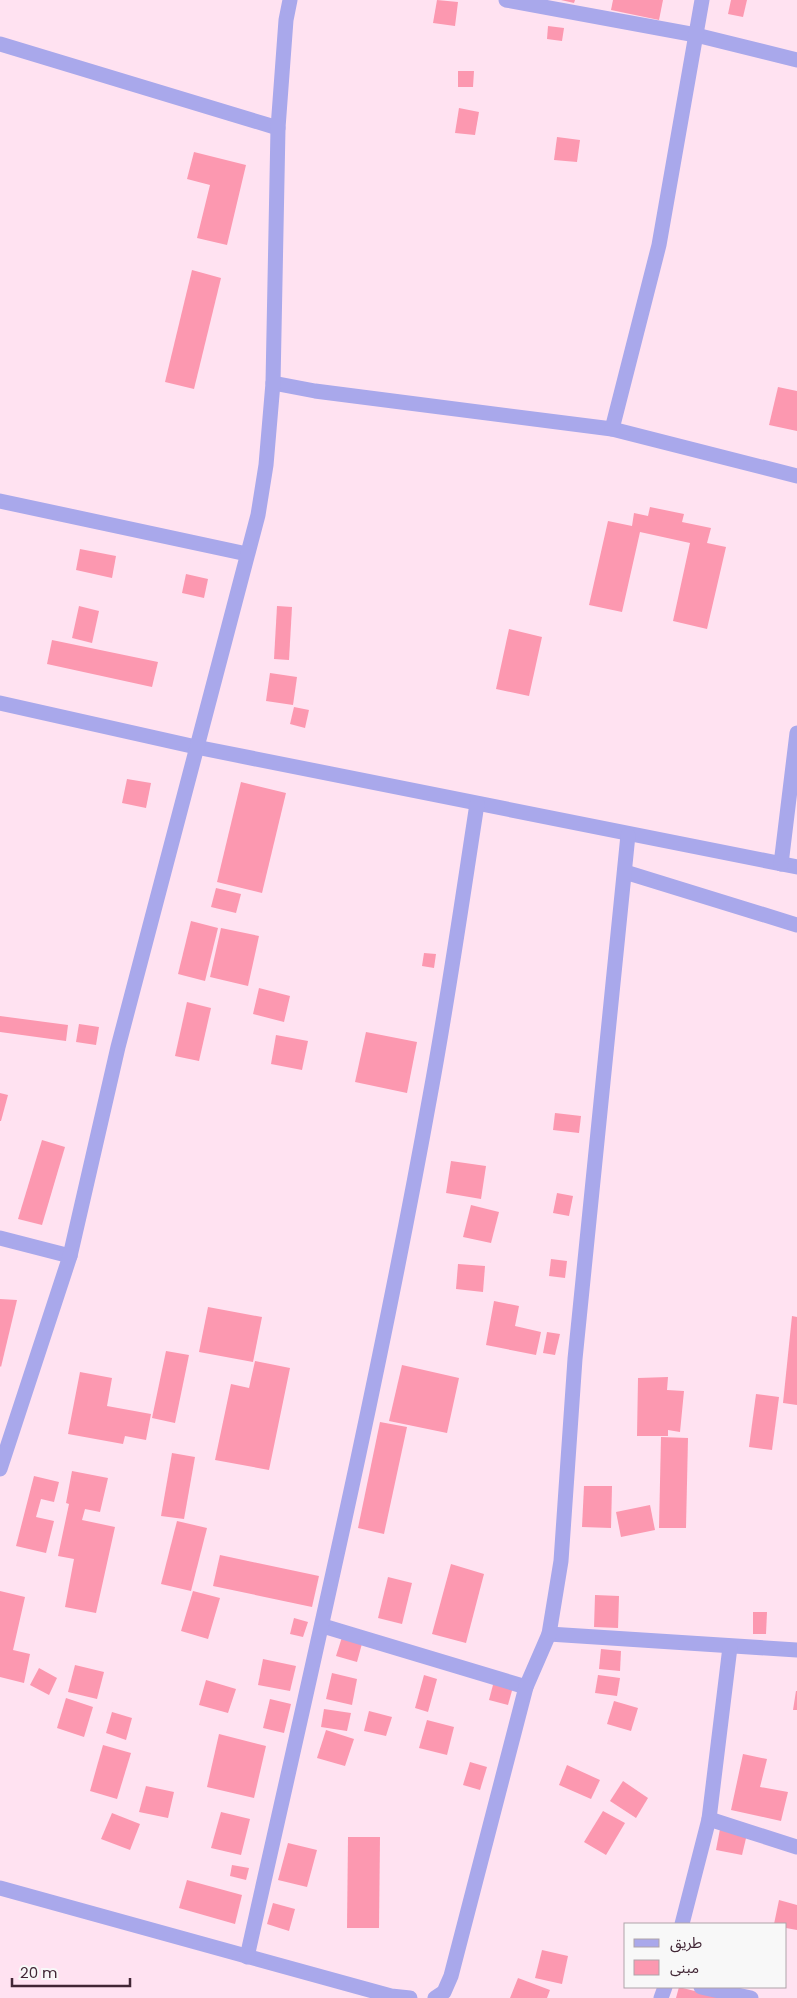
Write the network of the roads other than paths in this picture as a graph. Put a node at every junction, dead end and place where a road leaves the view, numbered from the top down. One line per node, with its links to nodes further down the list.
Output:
1 (290, 0): 7 (street)
2 (506, 0): 4 (street)
3 (702, 0): 4 (street)
4 (696, 35): 6 (street); 9 (street)
5 (0, 44): 7 (street)
6 (797, 60)
7 (278, 128): 8 (street)
8 (274, 383): 9 (street); 12 (street)
9 (612, 429): 10 (street)
10 (797, 476)
11 (0, 501): 12 (street)
12 (247, 554): 15 (street)
13 (0, 703): 15 (street)
14 (797, 733): 18 (street)
15 (196, 747): 16 (street); 23 (street)
16 (477, 804): 17 (street); 25 (street)
17 (628, 835): 18 (street); 20 (street)
18 (781, 864): 19 (street)
19 (797, 867)
20 (625, 872): 21 (street); 26 (street)
21 (797, 925)
22 (0, 1238): 23 (street)
23 (70, 1256): 24 (street)
24 (0, 1469)
25 (323, 1626): 29 (street); 34 (street)
26 (549, 1634): 27 (street); 29 (street)
27 (730, 1647): 28 (street); 30 (street)
28 (797, 1650)
29 (526, 1687): 38 (street)
30 (710, 1819): 31 (street); 33 (street)
31 (797, 1847)
32 (0, 1888): 34 (street)
33 (682, 1923)
34 (247, 1957): 36 (street)
35 (705, 1988): 39 (street)
36 (391, 1997): 37 (street)
37 (410, 1998)
38 (435, 1998)
39 (751, 1998)

